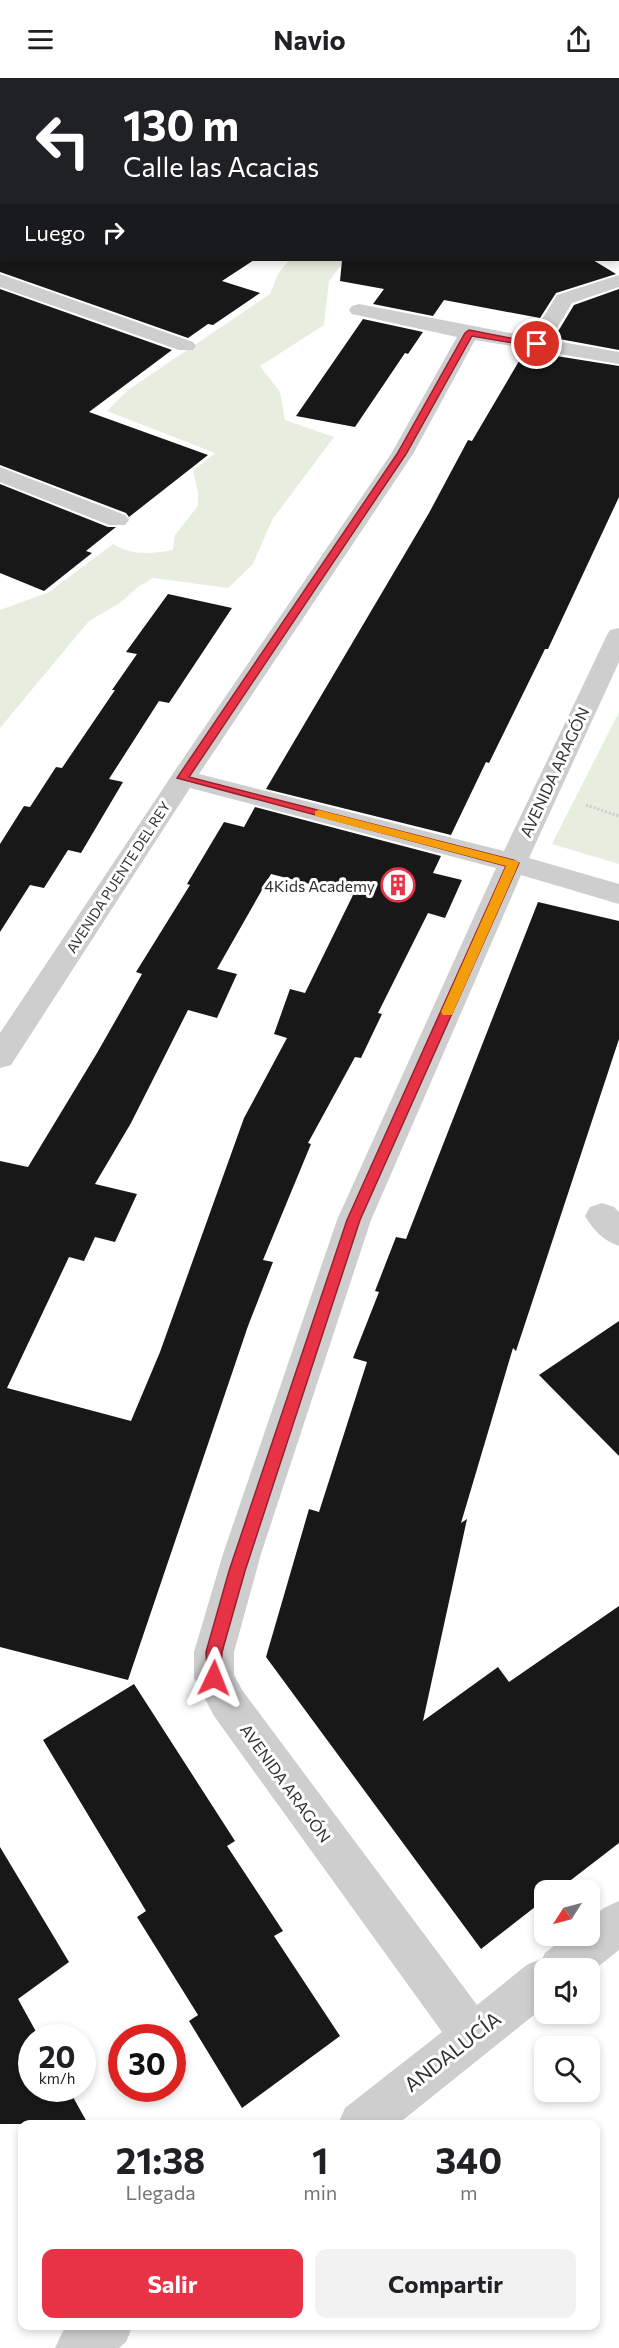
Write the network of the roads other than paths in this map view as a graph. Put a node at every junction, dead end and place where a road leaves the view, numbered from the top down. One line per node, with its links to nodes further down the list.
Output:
1 (0, 280): 6 (street)
2 (619, 281): 5 (street)
3 (359, 310): 4 (street)
4 (469, 333): 5 (street); 11 (street, AVENIDA PUENTE DEL REY)
5 (537, 344): 7 (street)
6 (186, 346)
7 (619, 358)
8 (0, 474): 9 (street)
9 (117, 520)
10 (619, 635): 12 (street, AVENIDA ARAGÓN)
11 (183, 778): 12 (street); 14 (street, AVENIDA PUENTE DEL REY)
12 (513, 863): 13 (street); 18 (street, AVENIDA ARAGÓN)
13 (619, 894)
14 (0, 1057)
15 (619, 1923): 16 (street)
16 (573, 1958)
17 (534, 1988): 18 (street, ANDALUCÍA)
18 (472, 2035): 19 (street, ANDALUCÍA)
19 (366, 2120)
20 (103, 2330): 21 (street)
21 (80, 2348)

